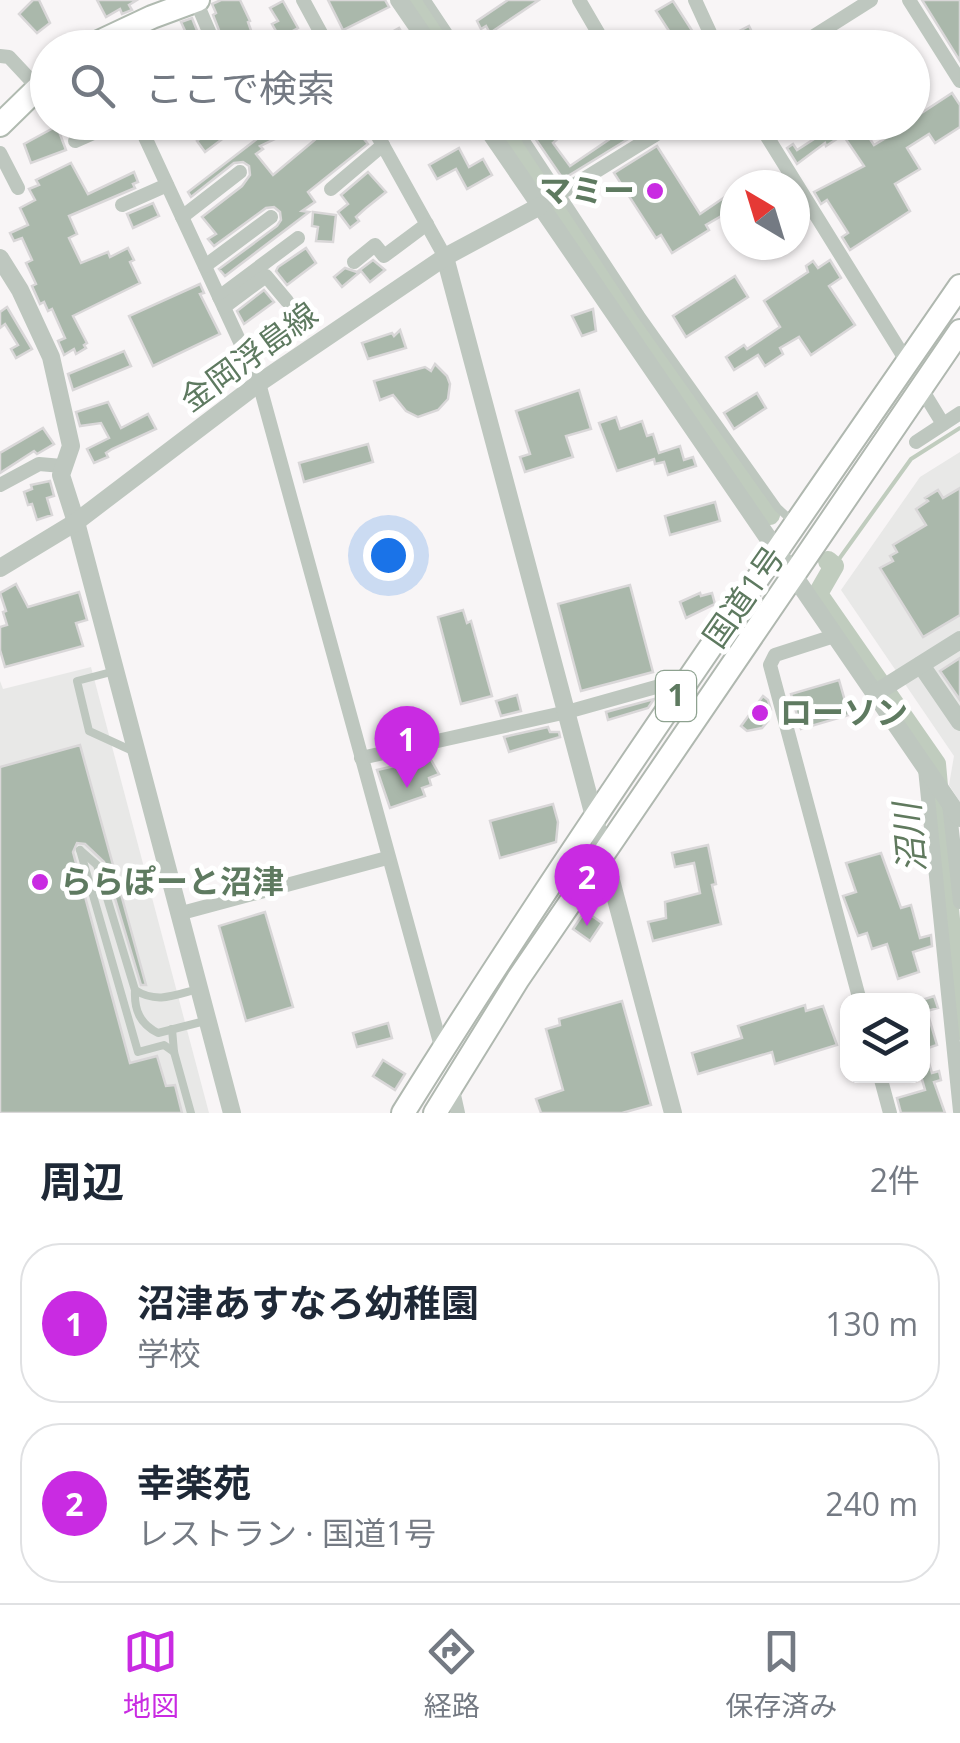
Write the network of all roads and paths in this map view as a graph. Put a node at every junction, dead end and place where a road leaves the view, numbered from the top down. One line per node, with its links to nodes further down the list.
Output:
1 (197, 0): 9 (main road); 11 (street)
2 (303, 0): 12 (street)
3 (399, 0): 13 (street)
4 (427, 0): 14 (lane)
5 (579, 0): 15 (street)
6 (695, 0): 16 (street)
7 (870, 0): 17 (street)
8 (908, 0): 18 (street)
9 (147, 8): 10 (main road)
10 (117, 30)
11 (209, 30)
12 (319, 30)
13 (420, 30)
14 (447, 30)
15 (596, 30)
16 (709, 30)
17 (823, 30)
18 (927, 30)
19 (930, 34): 22 (street)
20 (0, 56): 21 (street)
21 (30, 73)
22 (960, 81)
23 (30, 96): 24 (main road)
24 (0, 125)
25 (146, 140): 35 (street)
26 (379, 140): 31 (street)
27 (495, 140): 40 (street)
28 (526, 140): 38 (lane)
29 (635, 140): 38 (street)
30 (768, 140): 33 (street)
31 (382, 145): 37 (street); 44 (street)
32 (0, 153): 36 (street)
33 (784, 170)
34 (240, 172): 43 (street)
35 (167, 185): 39 (street); 43 (street)
36 (18, 188)
37 (331, 190)
38 (560, 193): 40 (street); 65 (lane)
39 (122, 205)
40 (540, 206): 48 (street, 金岡浮島線); 66 (street)
41 (810, 212): 56 (street)
42 (270, 216): 51 (street)
43 (182, 217): 51 (street)
44 (427, 224): 47 (street); 48 (street)
45 (363, 230): 47 (street)
46 (298, 238): 54 (street)
47 (374, 245): 50 (street)
48 (445, 257): 57 (street, 金岡浮島線); 75 (street)
49 (0, 258): 62 (street)
50 (354, 262)
51 (205, 266): 54 (street)
52 (960, 286): 56 (main road, 国道1号 / 1)
53 (287, 301): 54 (street)
54 (222, 302): 57 (street)
55 (960, 331): 58 (main road, 国道1号 / 1)
56 (907, 362): 65 (main road, 国道1号 / 1)
57 (260, 383): 64 (street, 金岡浮島線); 78 (street)
58 (921, 388): 60 (street); 68 (main road, 国道1号 / 1)
59 (960, 413): 60 (street)
60 (943, 424): 61 (street)
61 (916, 442)
62 (62, 466): 63 (street); 64 (street)
63 (0, 485)
64 (76, 522): 67 (street, 金岡浮島線); 72 (street)
65 (795, 523): 66 (main road, 国道1号 / 1)
66 (776, 550): 68 (street); 73 (main road, 国道1号 / 1)
67 (0, 568)
68 (792, 575): 69 (street); 83 (main road, 国道1号 / 1)
69 (834, 636): 74 (street); 89 (street)
70 (960, 640): 71 (street)
71 (921, 664): 74 (street); 76 (street)
72 (115, 671): 77 (street); 77 (lane)
73 (688, 678): 75 (street); 82 (main road, 国道1号 / 1)
74 (874, 694): 79 (street)
75 (567, 712): 78 (street); 82 (street)
76 (960, 722)
77 (136, 752): 86 (street)
78 (361, 758): 84 (street)
79 (928, 771): 80 (street); 96 (street)
80 (947, 800): 81 (street); 85 (street)
81 (960, 818)
82 (592, 820): 83 (street); 92 (main road, 国道1号 / 1)
83 (602, 855): 95 (main road, 国道1号 / 1); 102 (street)
84 (387, 858): 86 (street); 92 (street)
85 (960, 902)
86 (178, 914): 87 (street)
87 (199, 988): 88 (lane); 90 (street)
88 (135, 990): 91 (lane); 93 (lane)
89 (858, 993)
90 (207, 1020): 91 (lane); 98 (street)
91 (172, 1029): 93 (lane)
92 (442, 1051): 99 (main road, 国道1号 / 1)
93 (174, 1052): 97 (lane)
94 (882, 1083): 103 (street)
95 (452, 1086): 100 (main road, 国道1号 / 1); 101 (street)
96 (960, 1112)
97 (191, 1113)
98 (232, 1113)
99 (404, 1113)
100 (435, 1113)
101 (458, 1113)
102 (673, 1113)
103 (890, 1113)

